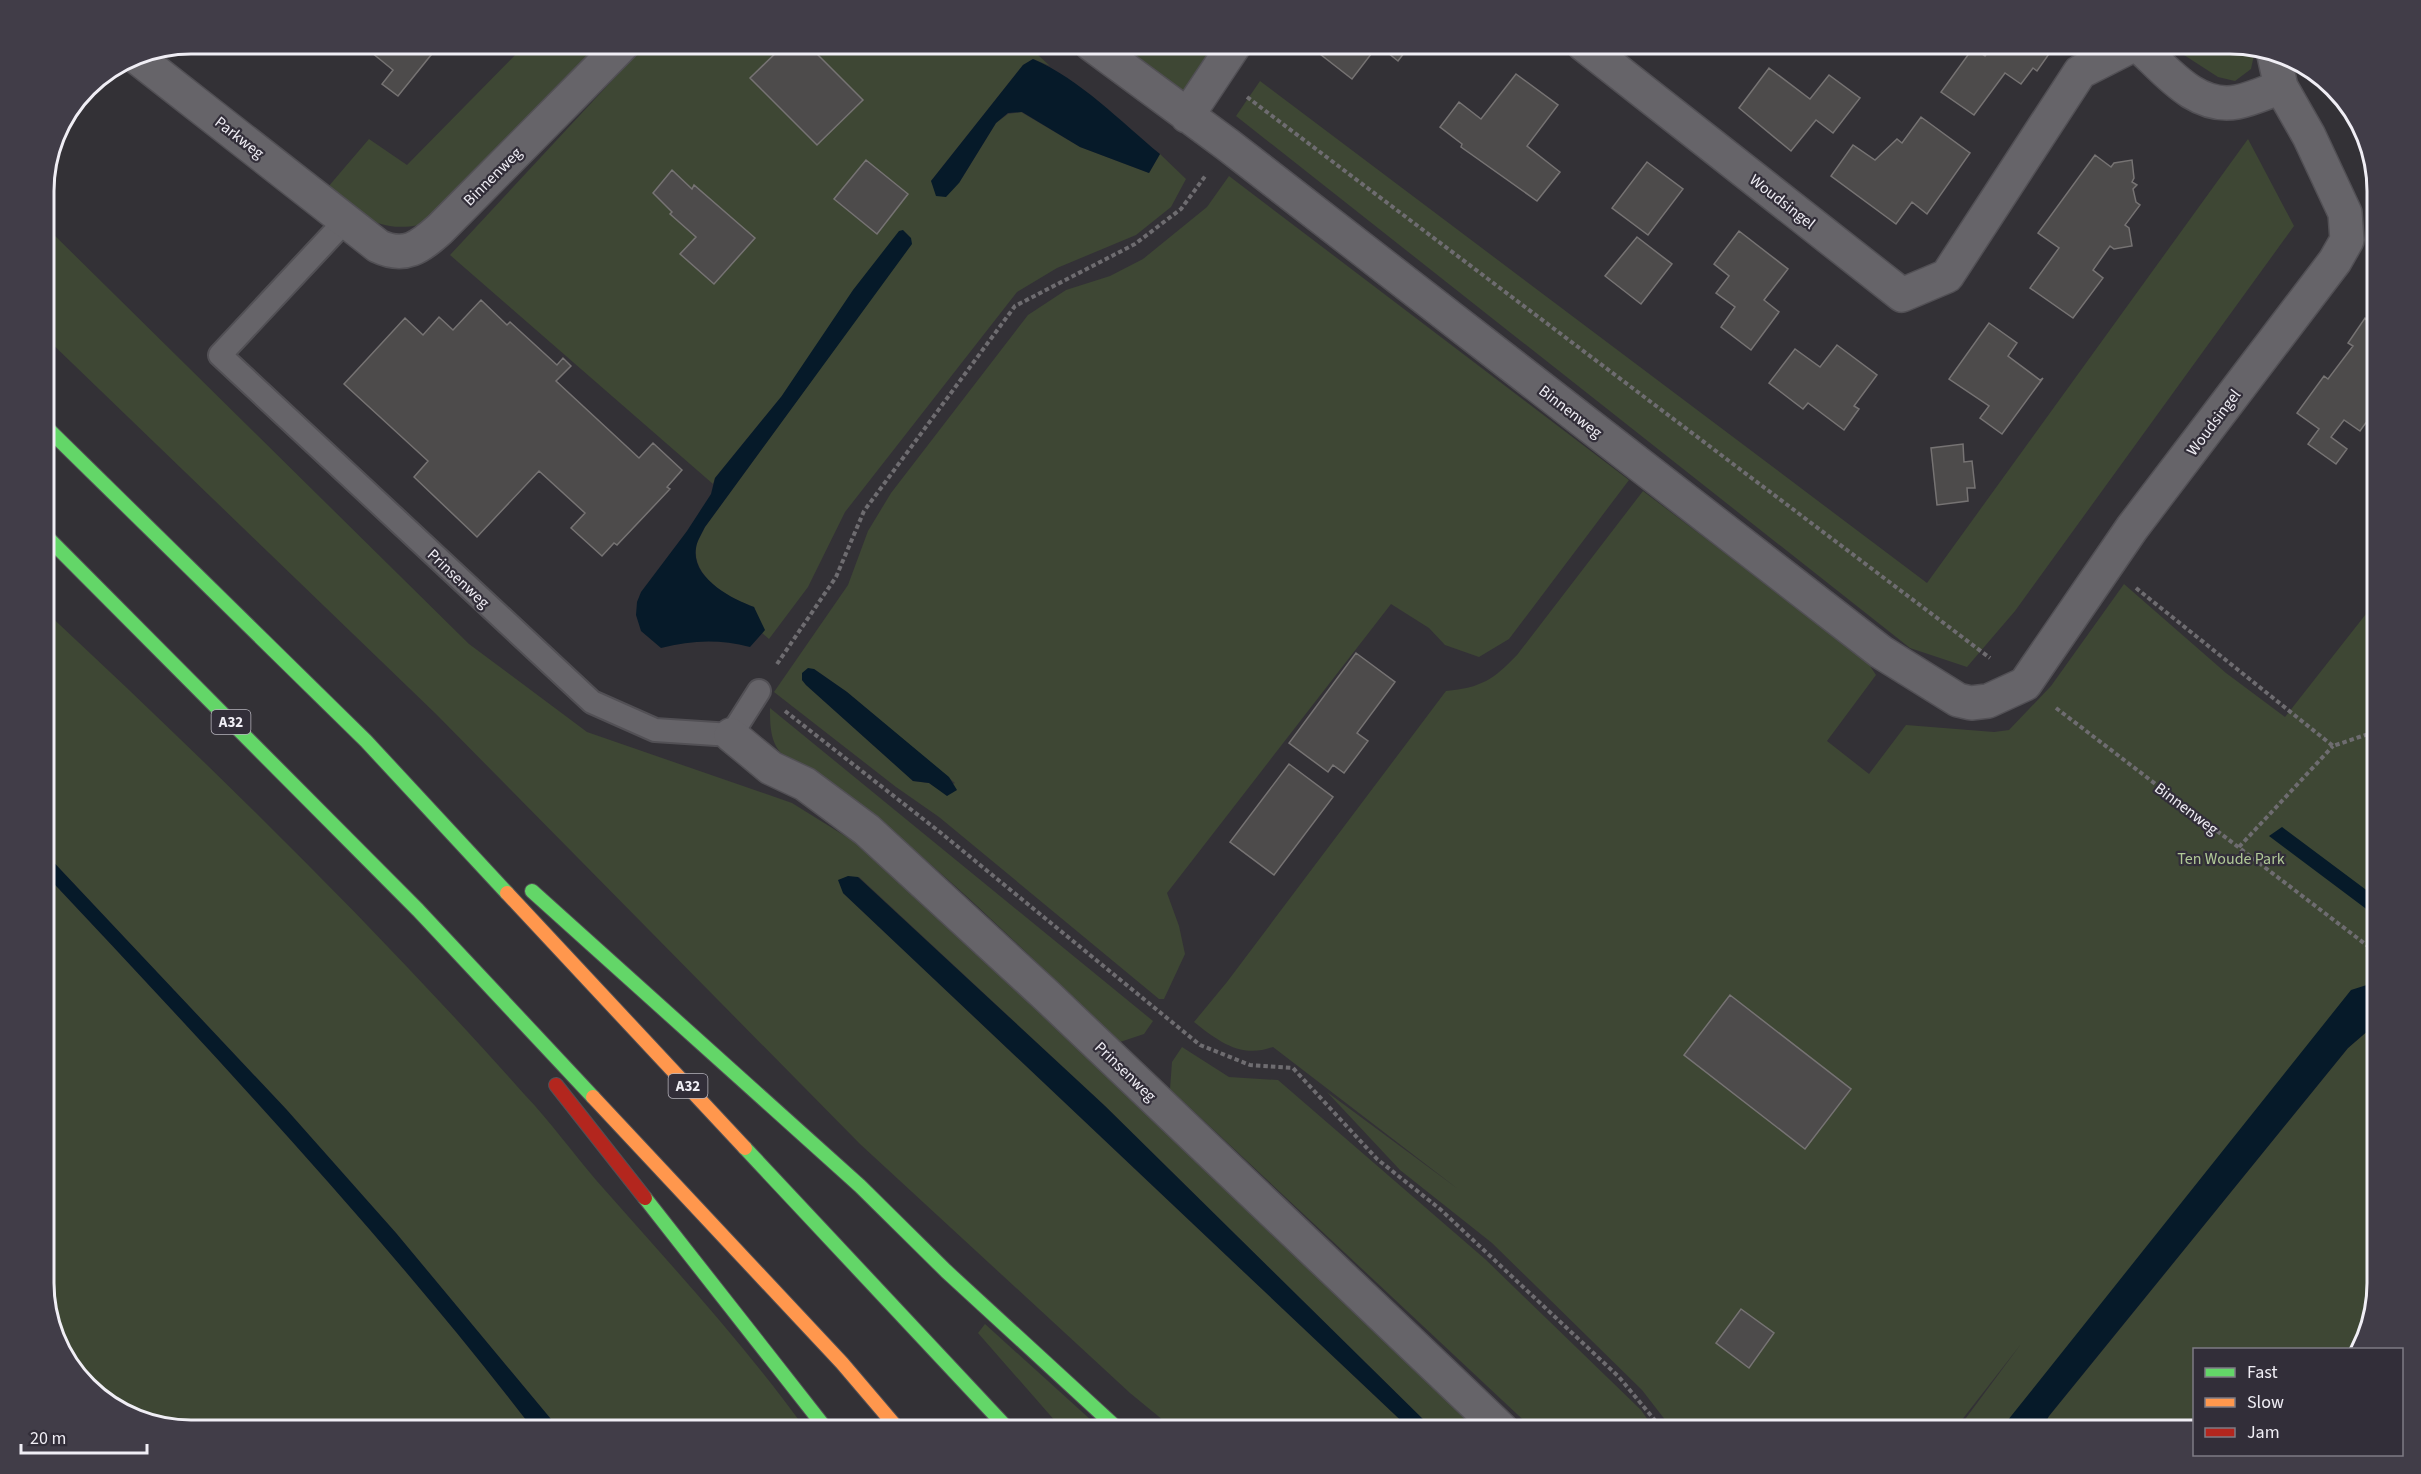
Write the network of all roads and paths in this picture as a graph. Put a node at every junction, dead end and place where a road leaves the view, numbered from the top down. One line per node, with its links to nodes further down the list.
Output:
1 (613, 54): 13 (street, Binnenweg)
2 (1104, 54): 11 (street, Binnenweg)
3 (1228, 54): 11 (street)
4 (1596, 54): 5 (street, Woudsingel)
5 (2116, 54)
6 (2147, 54): 9 (street, Woudsingel)
7 (143, 62): 13 (street, Parkweg)
8 (2276, 62): 9 (street, Woudsingel)
9 (2282, 87): 16 (street, Woudsingel)
10 (1239, 91): 17 (path)
11 (1187, 116): 12 (street, Binnenweg)
12 (1228, 145): 18 (street, Binnenweg); 19 (path)
13 (345, 220): 21 (lane, Prinsenweg)
14 (54, 435): 22 (highway, A32)
15 (54, 544): 27 (highway, A32)
16 (2108, 565): 18 (street, Woudsingel); 23 (path)
17 (1989, 658)
18 (2025, 684): 24 (path, Binnenweg)
19 (759, 690): 21 (lane); 36 (path)
20 (2367, 734): 23 (path)
21 (731, 735): 35 (street, Prinsenweg)
22 (366, 741): 25 (highway, A32); 33 (highway, A32)
23 (2333, 746): 24 (path)
24 (2239, 847): 28 (path, Binnenweg)
25 (489, 853)
26 (525, 884): 34 (highway, A32)
27 (418, 910): 29 (highway, A32); 32 (highway, A32)
28 (2367, 945)
29 (521, 1041)
30 (543, 1069): 31 (highway)
31 (818, 1420)
32 (890, 1420)
33 (999, 1420)
34 (1107, 1420)
35 (1490, 1420)
36 (1654, 1420)

